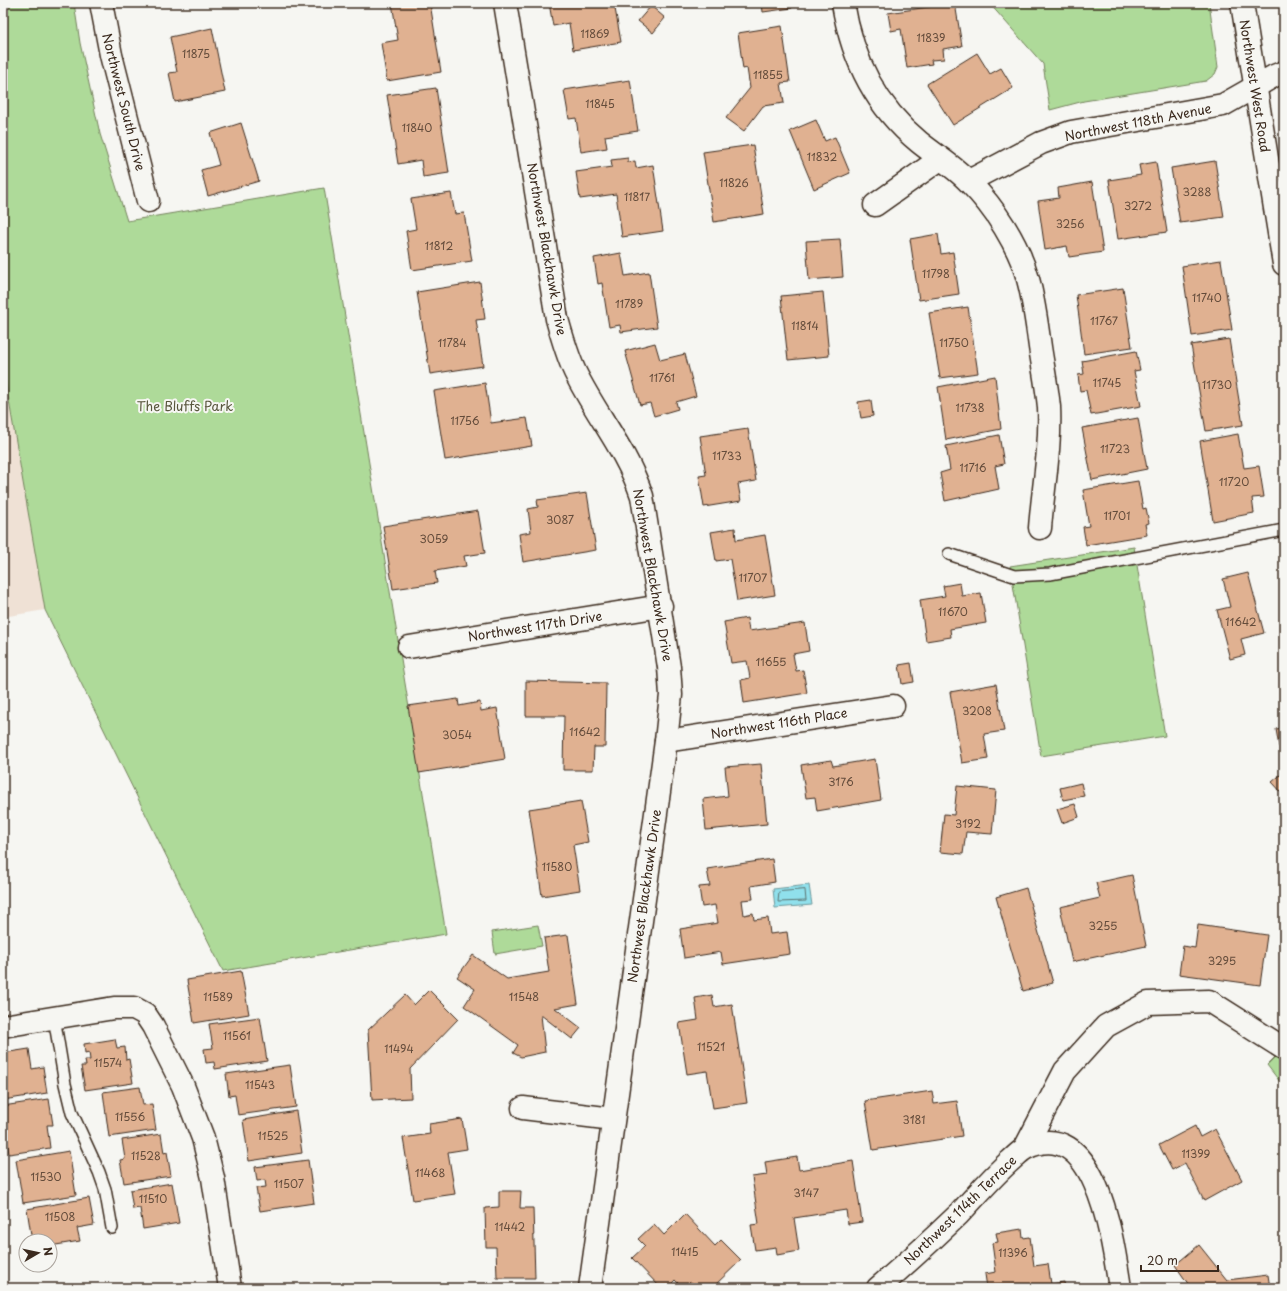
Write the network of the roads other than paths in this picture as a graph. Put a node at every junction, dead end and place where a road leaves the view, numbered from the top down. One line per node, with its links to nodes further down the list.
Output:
1 (101, 3): 9 (street, Northwest South Drive)
2 (505, 3): 15 (street, Northwest Blackhawk Drive)
3 (843, 3): 7 (street)
4 (1242, 3): 6 (street, Northwest West Road)
5 (1284, 72): 6 (street, Northwest 118th Avenue)
6 (1256, 86): 8 (street, Northwest 118th Avenue); 11 (street, Northwest West Road)
7 (940, 159): 8 (street); 10 (street)
8 (969, 181): 12 (street)
9 (148, 201)
10 (875, 205)
11 (1284, 264)
12 (1040, 528)
13 (1284, 530): 14 (lane)
14 (949, 554)
15 (661, 606): 16 (street, Northwest 117th Drive); 18 (street, Northwest Blackhawk Drive)
16 (409, 647)
17 (893, 706): 18 (street, Northwest 116th Place)
18 (666, 741): 23 (street, Northwest Blackhawk Drive)
19 (54, 1017): 20 (street); 25 (lane); 26 (street)
20 (3, 1026)
21 (1283, 1048): 24 (street, Northwest 114th Terrace)
22 (523, 1108): 23 (street)
23 (613, 1119): 27 (street, Northwest Blackhawk Drive)
24 (1025, 1148): 28 (street, Northwest 114th Terrace); 29 (street, Northwest 114th Terrace)
25 (112, 1228)
26 (230, 1288)
27 (590, 1288)
28 (878, 1288)
29 (1120, 1288)

